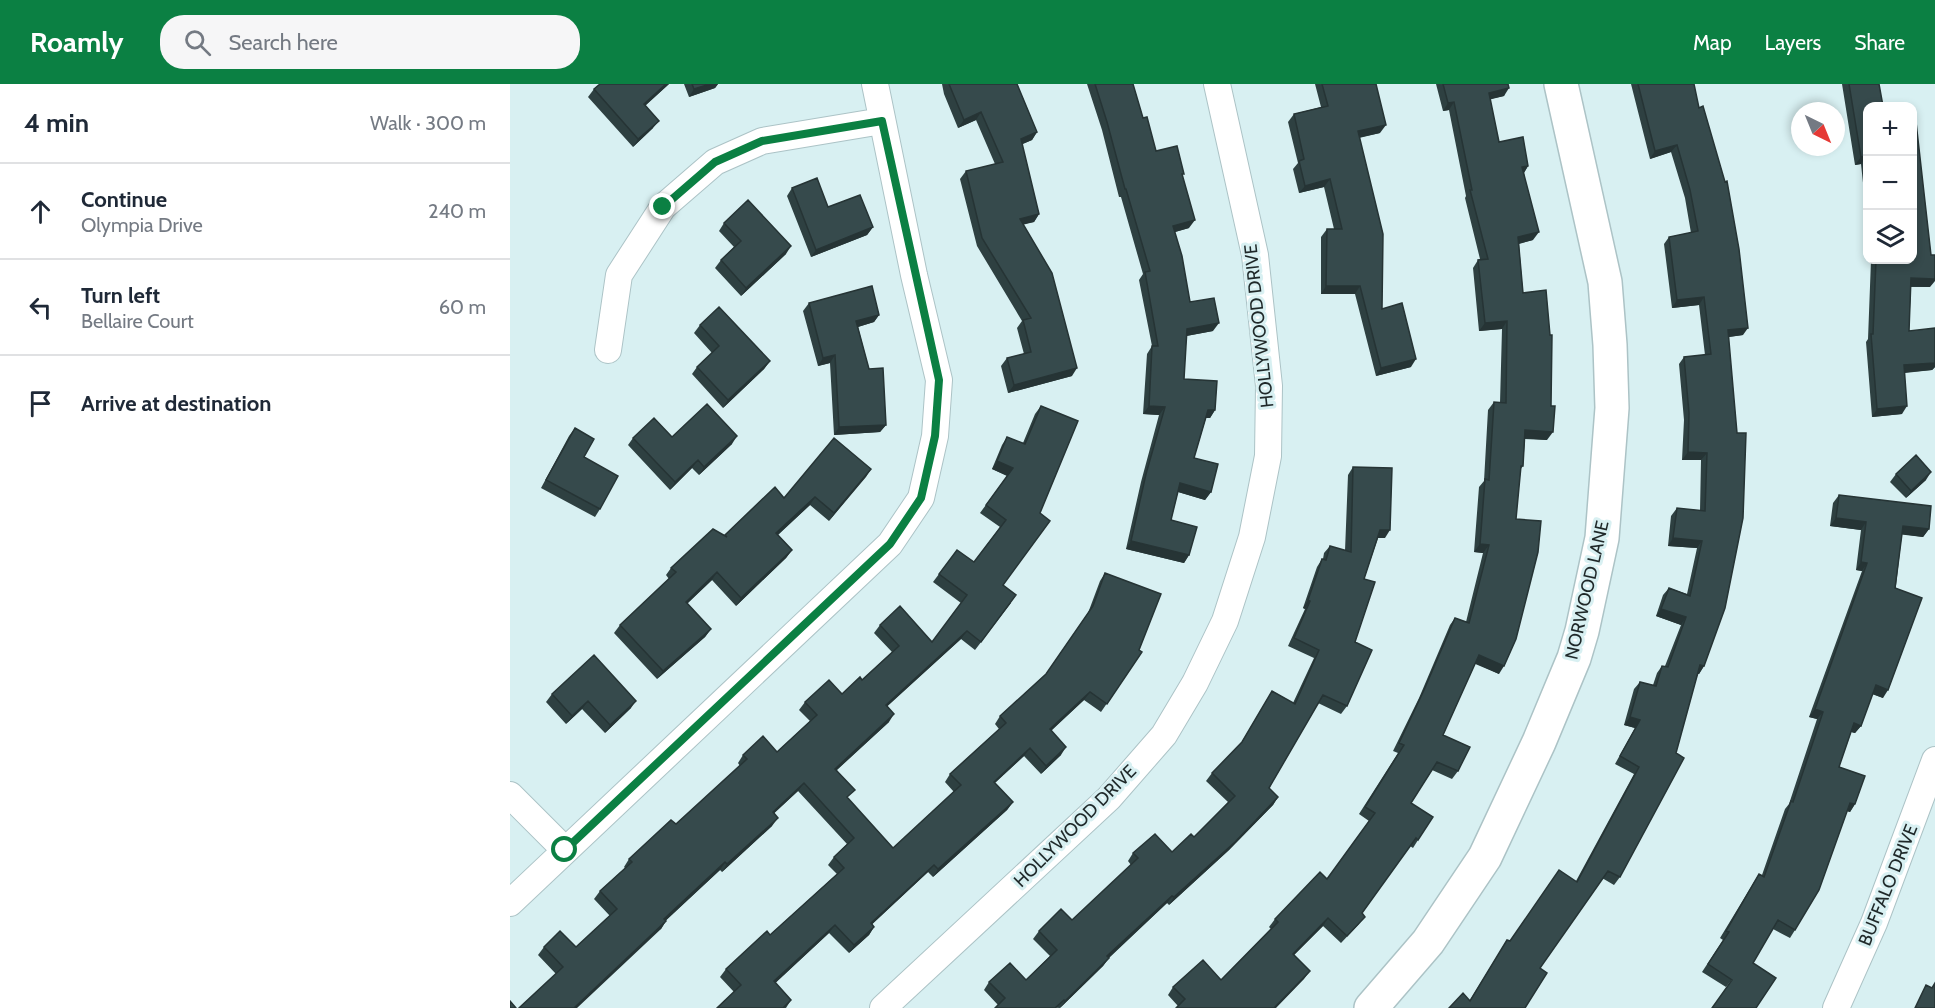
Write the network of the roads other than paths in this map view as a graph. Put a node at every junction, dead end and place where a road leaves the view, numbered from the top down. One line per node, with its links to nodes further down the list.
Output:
1 (875, 84): 4 (street)
2 (1217, 84): 10 (street, HOLLYWOOD DRIVE)
3 (1561, 84): 11 (street, NORWOOD LANE)
4 (882, 121): 5 (street); 8 (street)
5 (608, 350)
6 (1935, 760): 12 (street, BUFFALO DRIVE)
7 (510, 795): 8 (street)
8 (565, 850): 9 (street)
9 (510, 903)
10 (883, 1008)
11 (1371, 1008)
12 (1836, 1008)

